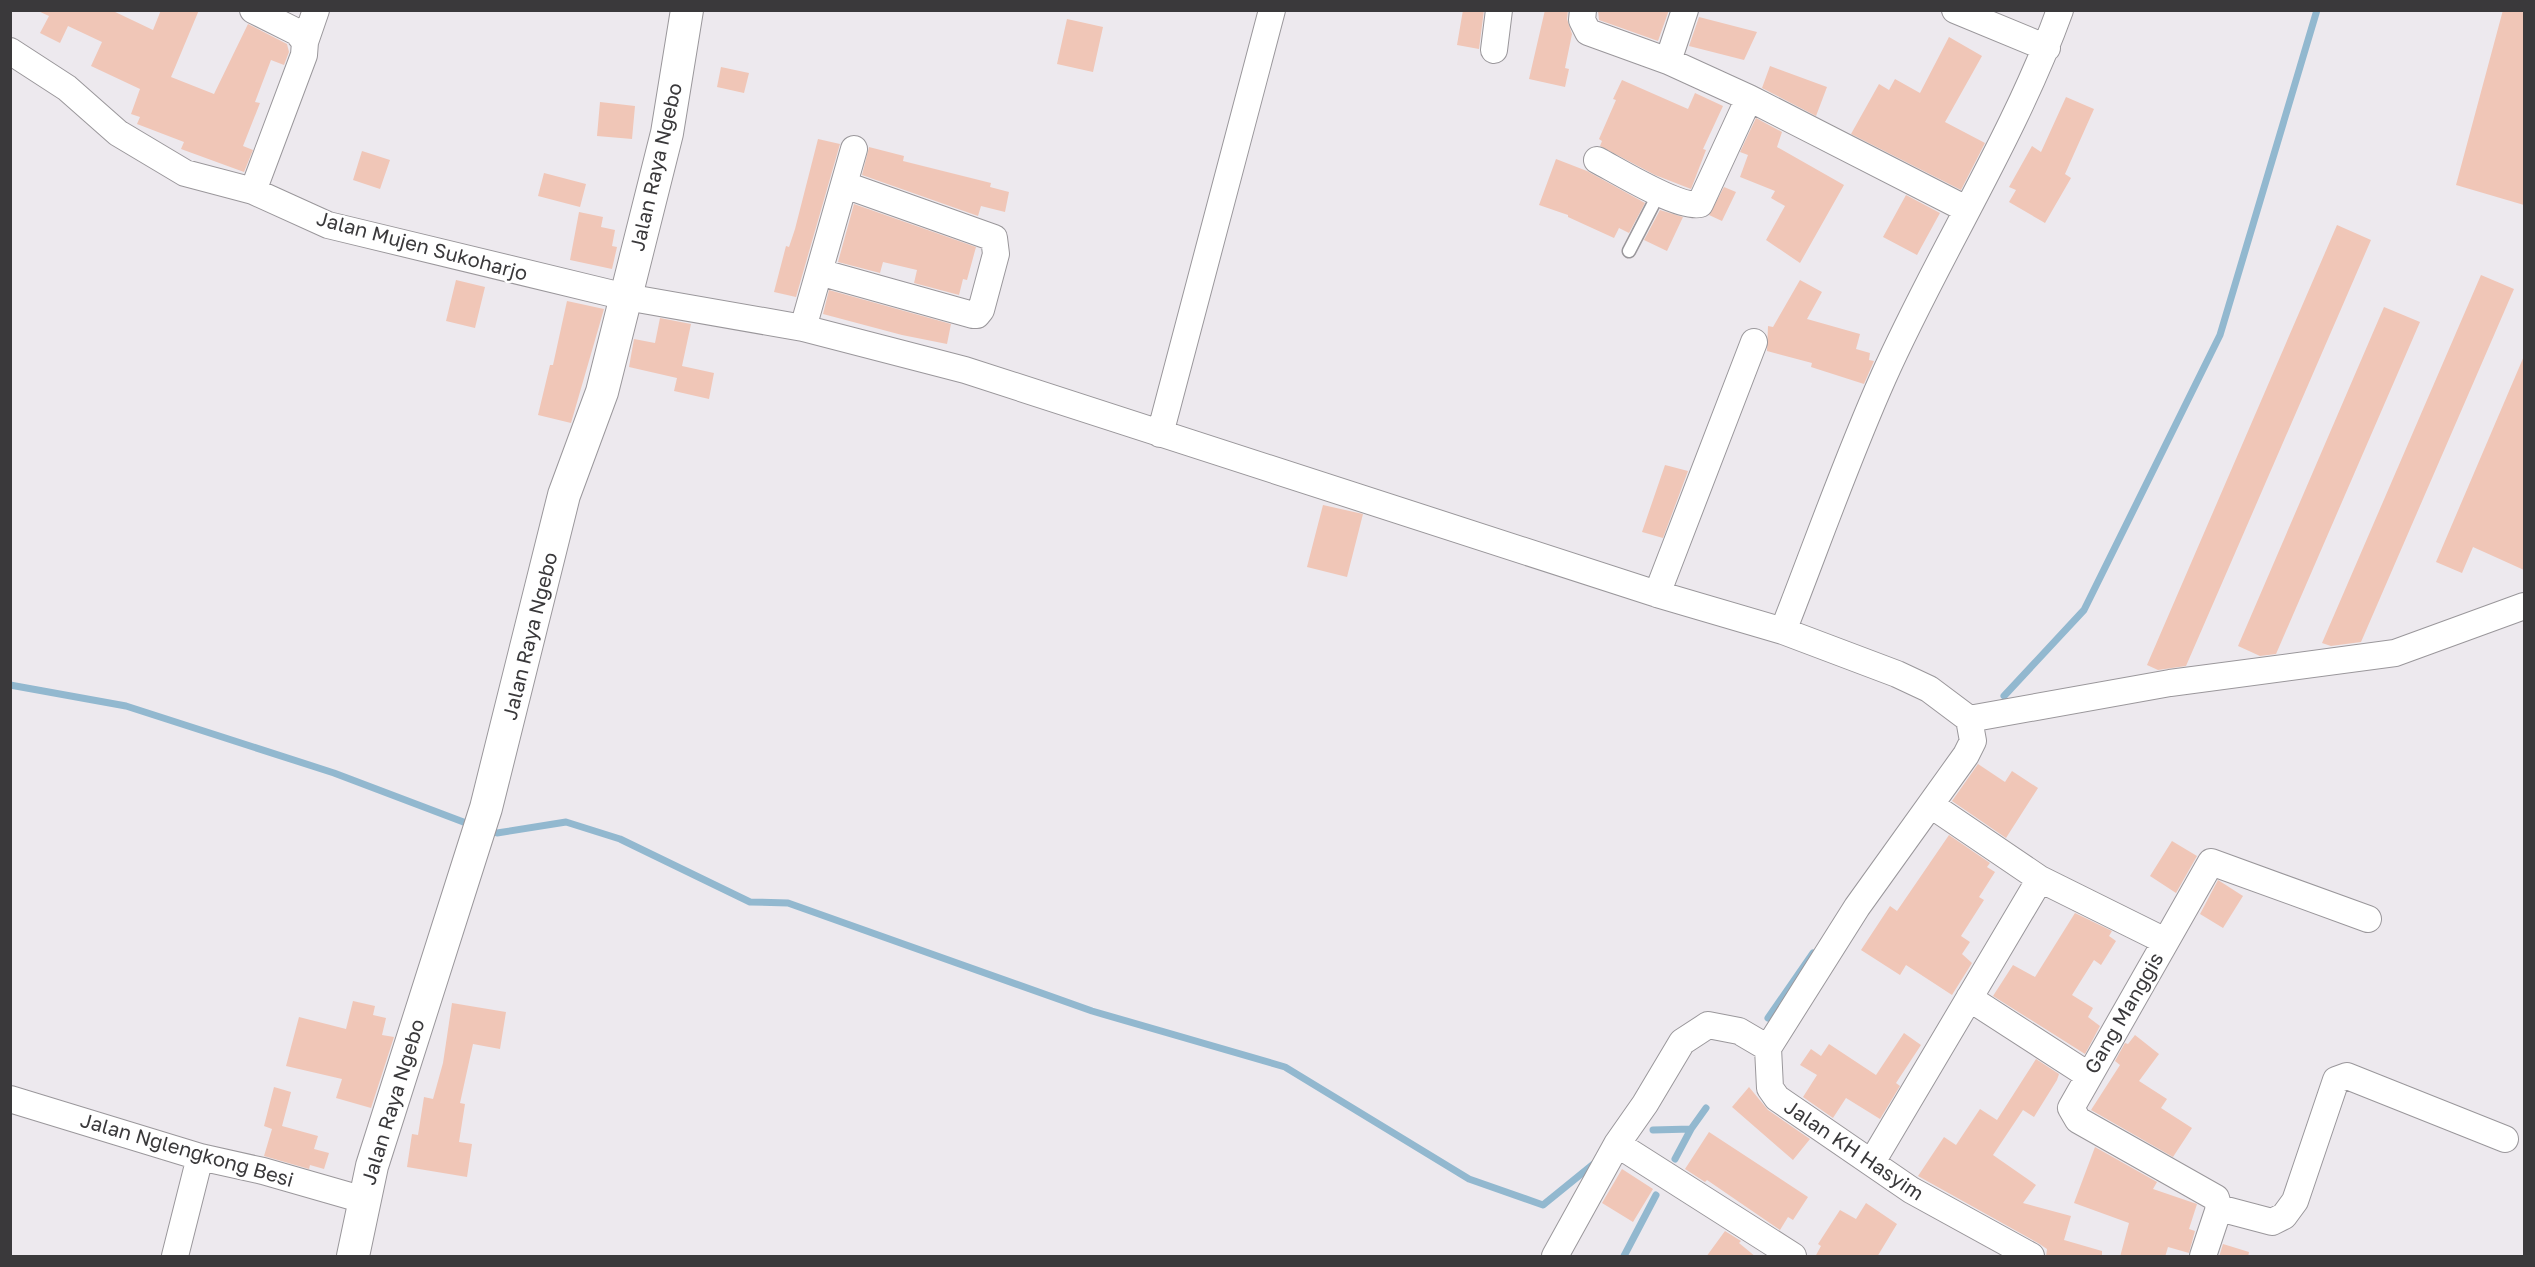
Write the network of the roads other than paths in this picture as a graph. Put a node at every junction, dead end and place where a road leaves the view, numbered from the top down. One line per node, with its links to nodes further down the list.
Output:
1 (252, 10): 10 (street)
2 (316, 10): 10 (street)
3 (687, 10): 24 (street, Jalan Raya Ngebo)
4 (1272, 10): 27 (street)
5 (1499, 10): 12 (street)
6 (1583, 10): 14 (street)
7 (1685, 10): 14 (street)
8 (1955, 10): 11 (street)
9 (2060, 10): 11 (street)
10 (305, 42): 19 (street)
11 (2047, 48): 21 (street)
12 (1494, 50)
13 (10, 51): 19 (street, Jalan Mujen Sukoharjo)
14 (1668, 61): 15 (street)
15 (1749, 98): 20 (street); 21 (street)
16 (854, 149): 18 (street)
17 (1597, 160): 20 (street)
18 (845, 186): 23 (street); 23 (street)
19 (253, 191): 24 (street, Jalan Mujen Sukoharjo)
20 (1659, 193): 22 (lane)
21 (1966, 209): 30 (street)
22 (1629, 251)
23 (819, 272): 25 (street)
24 (626, 297): 25 (street, Jalan Mujen Sukoharjo); 44 (street, Jalan Raya Ngebo)
25 (803, 328): 27 (street, Jalan Mujen Sukoharjo)
26 (1754, 342): 28 (street)
27 (1160, 434): 28 (street, Jalan Mujen Sukoharjo)
28 (1657, 594): 30 (street, Jalan Mujen Sukoharjo)
29 (2524, 606): 31 (street)
30 (1783, 631): 31 (street, Jalan Mujen Sukoharjo)
31 (1969, 719): 32 (street)
32 (1931, 805): 33 (street); 37 (street)
33 (2040, 879): 35 (street); 36 (street)
34 (2368, 919): 35 (street, Gang Manggis)
35 (2165, 941): 38 (street, Gang Manggis)
36 (1969, 998): 38 (street); 43 (street)
37 (1768, 1048): 41 (street); 43 (street, Jalan KH Hasyim)
38 (2088, 1075): 45 (street, Gang Manggis)
39 (10, 1099): 42 (street, Jalan Nglengkong Besi)
40 (2505, 1139): 45 (street)
41 (1617, 1144): 49 (street); 50 (street)
42 (200, 1157): 44 (street, Jalan Nglengkong Besi); 47 (street)
43 (1872, 1162): 46 (street, Jalan KH Hasyim)
44 (364, 1200): 48 (street, Jalan Raya Ngebo)
45 (2219, 1208): 51 (street)
46 (2027, 1256)
47 (175, 1257)
48 (353, 1257)
49 (1555, 1257)
50 (1793, 1257)
51 (2203, 1257)

